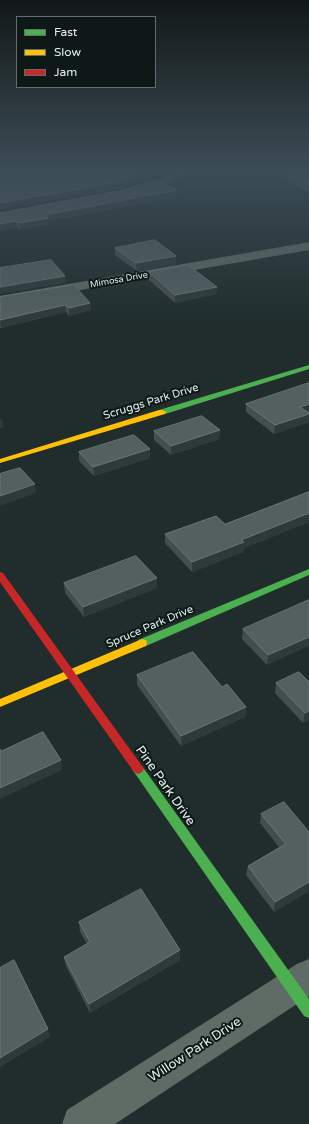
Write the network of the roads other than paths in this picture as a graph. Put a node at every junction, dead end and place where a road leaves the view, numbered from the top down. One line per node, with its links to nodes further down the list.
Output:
1 (309, 246): 2 (street, Mimosa Drive)
2 (0, 300)
3 (309, 367): 4 (street, Scruggs Park Drive)
4 (0, 461)
5 (309, 572): 7 (street, Spruce Park Drive)
6 (0, 575): 7 (street, Pine Park Drive)
7 (70, 674): 8 (street, Spruce Park Drive); 9 (street, Pine Park Drive)
8 (0, 703)
9 (303, 992): 10 (street, Willow Park Drive)
10 (81, 1124)

